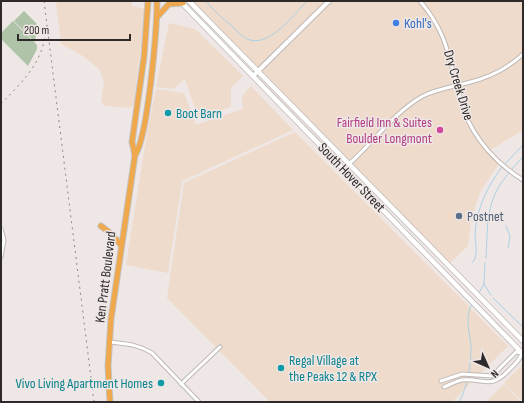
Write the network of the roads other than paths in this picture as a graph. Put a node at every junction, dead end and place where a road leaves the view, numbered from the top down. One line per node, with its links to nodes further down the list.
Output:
1 (148, 1): 12 (highway, Ken Pratt Boulevard)
2 (157, 1): 7 (highway, Ken Pratt Boulevard)
3 (189, 1): 9 (main road, South Hover Street)
4 (329, 1): 9 (street)
5 (420, 1): 11 (street, Dry Creek Drive)
6 (182, 2): 7 (highway); 10 (main road, South Hover Street)
7 (157, 17): 12 (highway, Ken Pratt Boulevard)
8 (523, 54): 11 (street)
9 (258, 71): 10 (street); 13 (main road, South Hover Street)
10 (253, 76): 14 (main road, South Hover Street)
11 (457, 85): 13 (street); 15 (street, Dry Creek Drive)
12 (134, 155): 18 (highway, Ken Pratt Boulevard)
13 (349, 164): 14 (main road); 20 (main road, South Hover Street)
14 (344, 169): 23 (main road, South Hover Street)
15 (523, 180)
16 (100, 226): 18 (highway)
17 (1, 229): 19 (street)
18 (121, 245): 21 (highway, Ken Pratt Boulevard)
19 (1, 256)
20 (523, 341)
21 (109, 342): 25 (street); 27 (highway, Ken Pratt Boulevard)
22 (220, 347): 25 (street)
23 (523, 353): 24 (street); 26 (street)
24 (441, 380)
25 (181, 384): 28 (street)
26 (444, 387)
27 (110, 402)
28 (199, 402)

